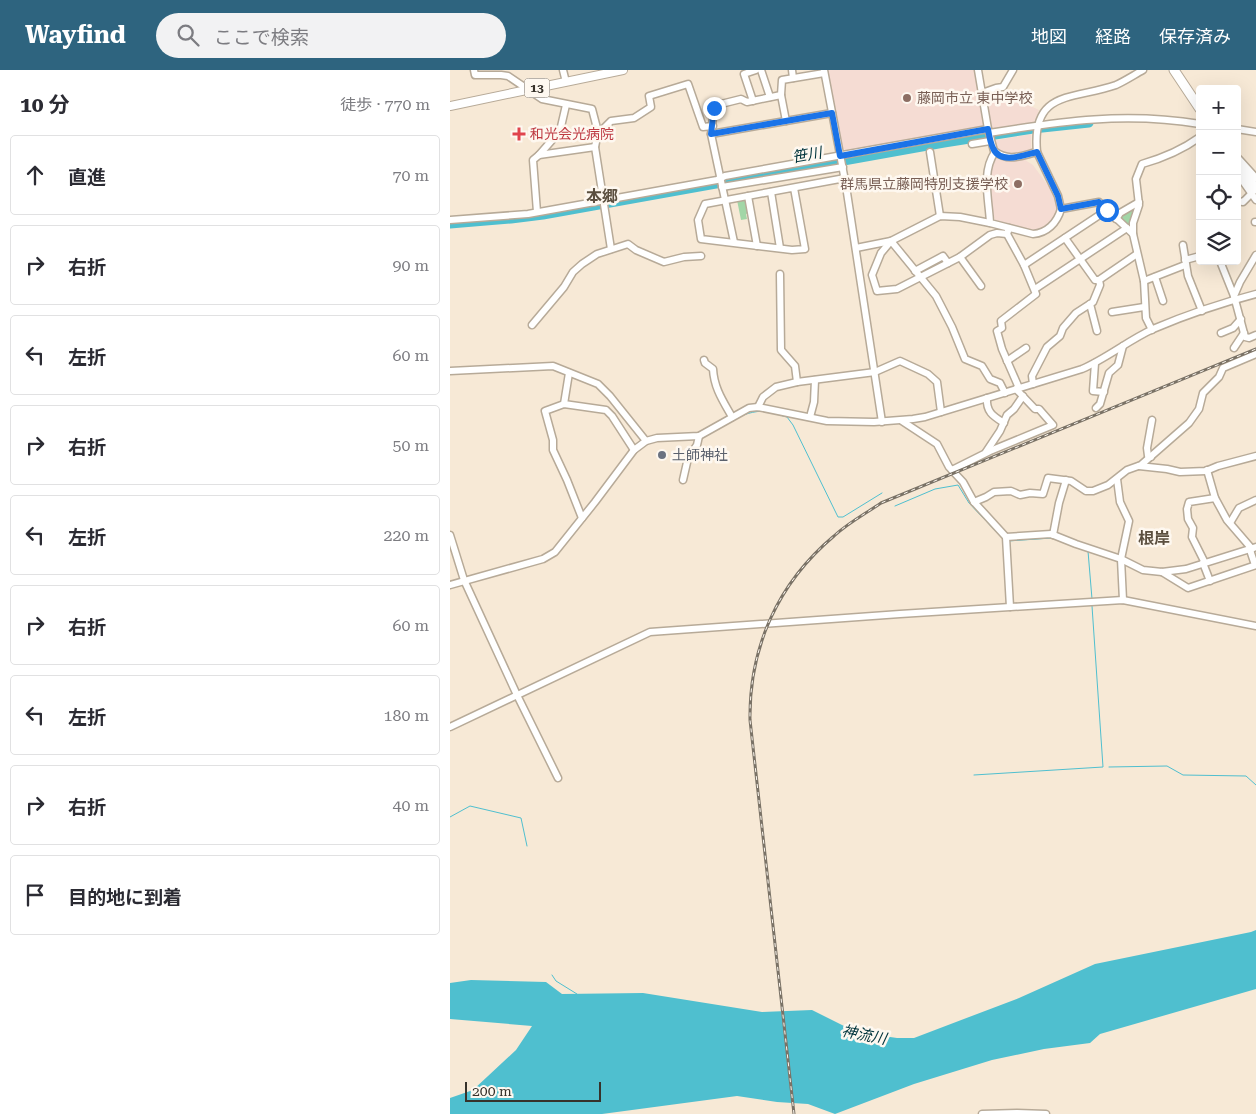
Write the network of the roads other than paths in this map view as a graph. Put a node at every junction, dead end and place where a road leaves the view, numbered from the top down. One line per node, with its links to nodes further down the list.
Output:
1 (474, 70): 14 (street)
2 (564, 70): 13 (street)
3 (623, 70): 13 (main road, 13)
4 (756, 70): 18 (street)
5 (761, 70): 17 (street)
6 (792, 70): 12 (street)
7 (978, 70): 15 (street)
8 (1013, 70): 15 (street)
9 (1143, 70): 26 (street)
10 (1174, 70): 19 (highway)
11 (824, 71): 12 (street); 22 (street)
12 (793, 78): 16 (street)
13 (566, 82): 14 (main road, 13)
14 (528, 89): 20 (street); 21 (main road, 13)
15 (982, 93): 28 (street)
16 (781, 95): 17 (street); 23 (street)
17 (770, 97): 18 (street)
18 (753, 101): 25 (street)
19 (1196, 103)
20 (566, 105): 29 (street); 39 (street)
21 (450, 106)
22 (832, 113): 23 (street); 41 (street)
23 (786, 121): 31 (street)
24 (1196, 123): 26 (street)
25 (713, 126): 29 (street); 31 (street)
26 (1036, 127): 28 (street); 38 (street)
27 (1241, 130): 30 (street)
28 (988, 131): 33 (street); 41 (street)
29 (598, 132): 35 (street)
30 (1256, 132)
31 (711, 134): 46 (street)
32 (1196, 140): 53 (street)
33 (990, 141): 34 (street); 37 (street)
34 (972, 144)
35 (595, 147): 39 (street); 52 (street)
36 (930, 152): 58 (street)
37 (995, 152): 38 (street); 61 (street)
38 (1037, 152): 55 (street)
39 (539, 155): 57 (street)
40 (1241, 161): 45 (street)
41 (842, 162): 44 (street); 46 (street); 46 (street)
42 (1241, 171): 49 (highway)
43 (1239, 175): 49 (street)
44 (845, 178): 47 (street); 71 (street)
45 (1256, 178)
46 (722, 183): 51 (street); 52 (street)
47 (794, 188): 48 (street); 70 (street)
48 (771, 192): 50 (street); 70 (street)
49 (1254, 194): 54 (street)
50 (748, 196): 51 (street); 69 (street)
51 (726, 200): 67 (street); 67 (street)
52 (604, 202): 57 (street); 72 (street)
53 (1139, 202): 59 (street); 64 (street)
54 (1241, 202)
55 (1061, 209): 56 (street); 63 (street)
56 (1107, 210): 59 (street); 65 (street)
57 (537, 212): 60 (street)
58 (940, 216): 61 (street); 66 (street)
59 (1116, 219): 62 (street)
60 (450, 220)
61 (990, 223): 63 (street)
62 (1127, 228): 64 (street); 78 (street)
63 (1008, 231): 76 (street); 81 (street)
64 (1133, 234): 73 (street)
65 (1065, 238): 78 (street); 81 (street)
66 (890, 241): 71 (street); 83 (street); 86 (street)
67 (734, 242): 69 (street)
68 (1183, 245): 80 (street)
69 (757, 246): 70 (street)
70 (780, 248)
71 (856, 248): 114 (street)
72 (611, 249): 75 (street); 99 (street)
73 (1137, 254): 87 (street); 88 (street)
74 (1256, 255): 92 (street)
75 (701, 256)
76 (960, 257): 79 (street); 89 (street)
77 (1196, 258): 80 (street)
78 (1080, 259): 87 (street); 90 (street)
79 (948, 263): 83 (street); 86 (street)
80 (1185, 263): 85 (street); 96 (street)
81 (1024, 265): 90 (street)
82 (1222, 265): 92 (street)
83 (915, 271): 86 (street)
84 (780, 274): 116 (street)
85 (1155, 277): 88 (street); 93 (street)
86 (920, 278): 120 (street)
87 (1099, 280): 94 (street)
88 (1144, 281): 95 (street)
89 (981, 286)
90 (1035, 289): 110 (street)
91 (1256, 294): 92 (street)
92 (1235, 298): 96 (street); 98 (street)
93 (1163, 302)
94 (1090, 304): 101 (street); 117 (street)
95 (1144, 307): 97 (street); 100 (street)
96 (1202, 311): 100 (street)
97 (1112, 312)
98 (1241, 319): 102 (street); 103 (street)
99 (532, 325)
100 (1152, 330): 105 (street)
101 (1097, 331)
102 (1221, 333)
103 (1244, 334): 104 (street); 107 (street)
104 (1256, 336)
105 (1123, 346): 111 (street); 119 (street)
106 (1026, 348): 110 (street)
107 (1234, 348)
108 (1256, 354): 138 (street)
109 (704, 360): 127 (street)
110 (1007, 361): 118 (street)
111 (1095, 363): 117 (street); 119 (street)
112 (450, 370): 113 (street)
113 (569, 372): 123 (street); 134 (street)
114 (875, 372): 115 (street); 126 (street); 131 (street)
115 (815, 380): 116 (street); 128 (street)
116 (797, 382): 124 (street)
117 (1033, 384): 118 (street)
118 (1018, 389): 120 (street); 121 (street)
119 (1104, 392): 125 (street)
120 (1005, 393): 122 (street)
121 (1023, 396): 132 (street); 136 (street)
122 (987, 398): 126 (street); 132 (street)
123 (564, 404): 135 (street); 148 (street)
124 (758, 406): 127 (street); 128 (street)
125 (1096, 408)
126 (941, 412): 130 (street)
127 (732, 417): 133 (street)
128 (810, 417): 131 (street)
129 (1152, 420): 138 (street)
130 (902, 421): 131 (street); 140 (street)
131 (882, 422)
132 (1004, 423): 136 (street)
133 (698, 436): 134 (street); 142 (street)
134 (646, 441): 135 (street)
135 (634, 450): 148 (street)
136 (986, 452): 140 (street)
137 (1256, 456): 141 (street)
138 (1151, 457): 139 (street)
139 (1139, 466): 141 (street); 144 (street)
140 (952, 470): 147 (street)
141 (1208, 470): 145 (street)
142 (683, 480)
143 (1066, 480): 144 (street); 147 (street); 151 (street)
144 (1117, 480): 154 (street)
145 (1215, 498): 149 (street); 155 (street)
146 (1256, 500): 149 (street)
147 (974, 502): 152 (street)
148 (582, 518): 158 (street)
149 (1230, 523): 153 (street)
150 (450, 535): 158 (street)
151 (1053, 535): 152 (street); 154 (street)
152 (1006, 537): 162 (street)
153 (1252, 549): 155 (street); 156 (street)
154 (1121, 559): 157 (street); 161 (street)
155 (1204, 563): 157 (street); 159 (street)
156 (1256, 565): 159 (street)
157 (1162, 572): 159 (street)
158 (464, 580): 160 (street); 164 (street)
159 (1210, 581)
160 (450, 585)
161 (1123, 600): 162 (street); 163 (street)
162 (1010, 607): 164 (street)
163 (1256, 626)
164 (517, 695): 165 (street); 166 (street)
165 (450, 727)
166 (558, 778)
167 (982, 1114): 168 (street)
168 (1046, 1114)

